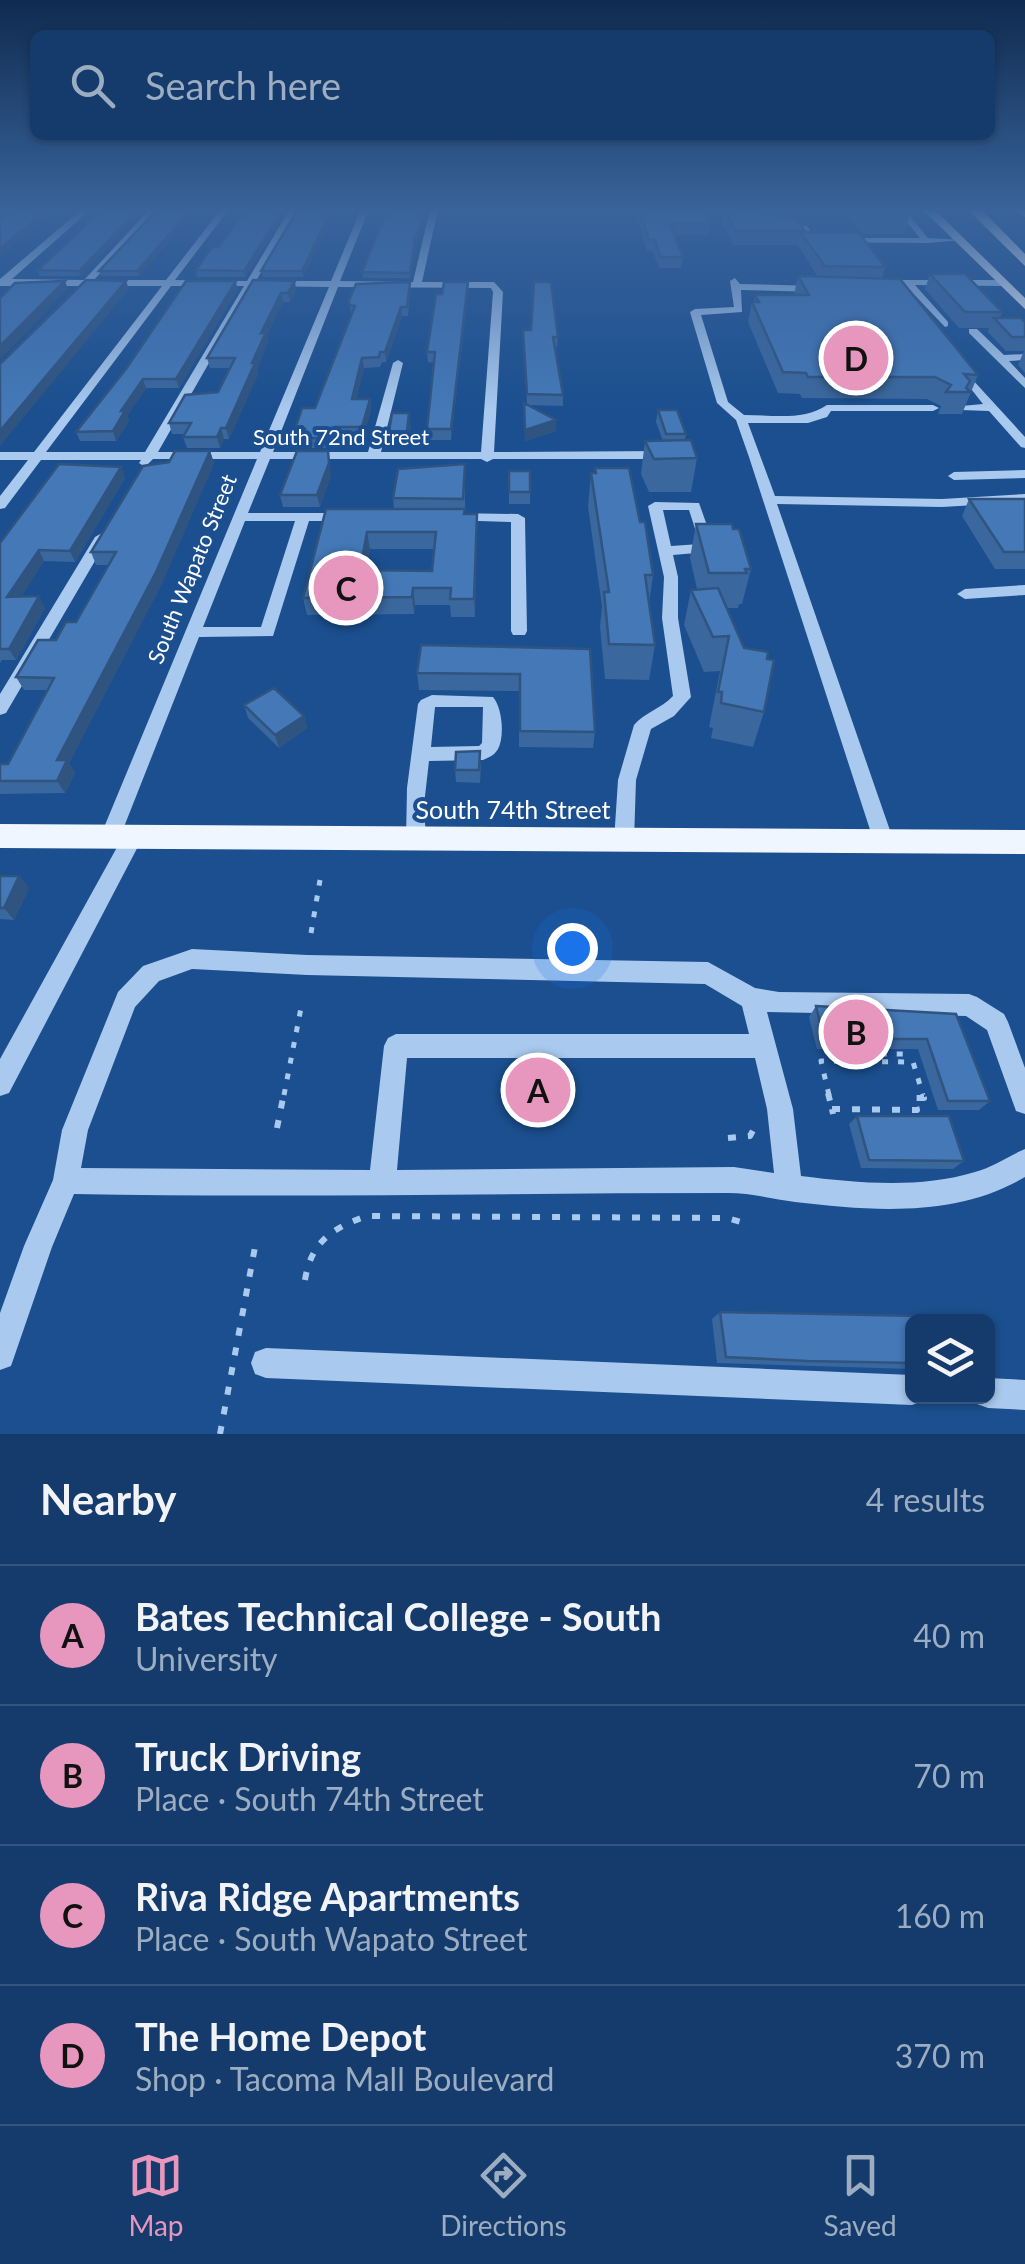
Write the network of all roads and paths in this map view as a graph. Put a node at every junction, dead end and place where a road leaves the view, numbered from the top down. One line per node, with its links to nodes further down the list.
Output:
1 (92, 276): 8 (street)
2 (175, 276): 9 (street)
3 (255, 276): 12 (street)
4 (341, 276): 13 (street, South Wapato Street)
5 (419, 276): 14 (street)
6 (995, 276): 15 (main road)
7 (716, 281): 16 (street)
8 (86, 282): 9 (street); 11 (street); 18 (street)
9 (170, 282): 12 (street); 35 (street)
10 (907, 282): 15 (street); 20 (street); 21 (street)
11 (1, 283)
12 (251, 283): 13 (street); 36 (street)
13 (338, 283): 14 (street); 37 (street, South Wapato Street)
14 (417, 283): 39 (street)
15 (1002, 283): 19 (main road)
16 (736, 284): 17 (street); 31 (street)
17 (826, 286)
18 (74, 295)
19 (1025, 305)
20 (910, 306)
21 (945, 324)
22 (973, 331): 25 (street)
23 (1025, 357): 25 (street)
24 (951, 358): 28 (street)
25 (1001, 358): 27 (street)
26 (398, 363): 38 (street)
27 (1025, 385)
28 (992, 407): 30 (street); 32 (street)
29 (933, 408): 31 (street)
30 (965, 408)
31 (741, 419): 44 (street)
32 (1025, 444)
33 (681, 454): 39 (street, South 72nd Street)
34 (0, 456): 35 (street, South 72nd Street)
35 (39, 456): 36 (street, South 72nd Street); 45 (street)
36 (149, 456): 37 (street, South 72nd Street); 40 (street)
37 (264, 456): 38 (street, South 72nd Street); 46 (street, South Wapato Street)
38 (373, 457): 39 (street, South 72nd Street)
39 (487, 458)
40 (139, 473)
41 (1025, 474): 42 (street)
42 (954, 476)
43 (1025, 498): 44 (street)
44 (770, 500): 62 (street)
45 (0, 505)
46 (240, 516): 47 (street); 55 (street, South Wapato Street)
47 (302, 516): 48 (street); 55 (street)
48 (361, 517)
49 (439, 517): 54 (street)
50 (110, 524): 56 (street)
51 (665, 551): 61 (street)
52 (1025, 590): 53 (street)
53 (965, 594)
54 (520, 631)
55 (194, 632): 59 (street, South Wapato Street)
56 (0, 709)
57 (424, 754): 57 (street); 60 (street)
58 (0, 836): 59 (main road, South 74th Street)
59 (121, 837): 60 (main road, South 74th Street); 71 (street, South Wapato Street)
60 (416, 839): 61 (main road, South 74th Street)
61 (624, 840): 62 (main road, South 74th Street)
62 (884, 842): 63 (main road, South 74th Street)
63 (1025, 842)
64 (320, 880): 65 (path)
65 (312, 933)
66 (752, 999): 68 (street); 72 (street); 77 (street)
67 (301, 1008): 74 (path)
68 (764, 1046): 78 (street); 79 (street)
69 (902, 1049): 70 (path)
70 (842, 1061): 70 (path)
71 (0, 1084)
72 (1025, 1102)
73 (754, 1112): 75 (path)
74 (277, 1128)
75 (728, 1138)
76 (1025, 1162): 79 (street)
77 (66, 1181): 78 (street); 83 (street)
78 (382, 1183): 79 (street)
79 (789, 1188)
80 (740, 1222): 82 (path)
81 (256, 1247): 88 (path)
82 (305, 1280)
83 (0, 1355)
84 (266, 1362): 85 (street)
85 (905, 1390)
86 (995, 1393): 87 (street)
87 (1025, 1394)
88 (220, 1434)

